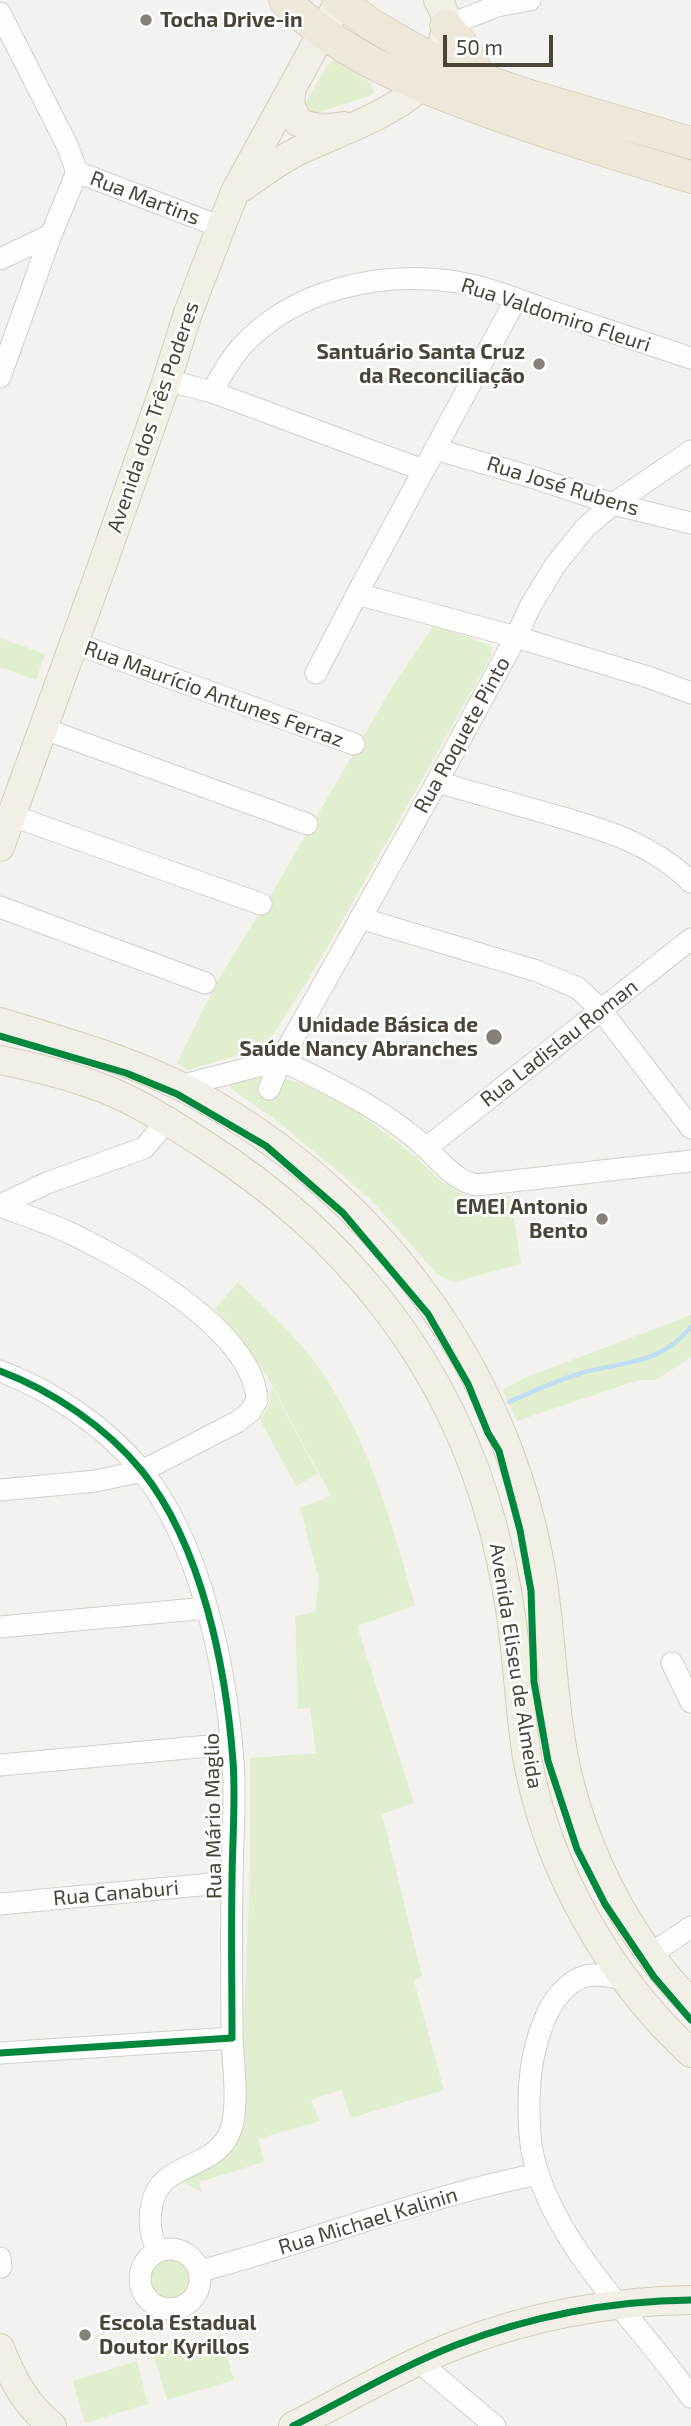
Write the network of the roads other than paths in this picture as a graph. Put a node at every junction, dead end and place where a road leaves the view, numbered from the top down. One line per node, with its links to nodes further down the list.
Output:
1 (285, 0): 7 (highway)
2 (339, 0): 7 (main road, Avenida dos Três Poderes); 8 (highway)
3 (530, 0): 4 (street)
4 (490, 3): 6 (street)
5 (0, 13): 13 (street, Rua Martins)
6 (442, 13): 8 (main road); 9 (highway)
7 (323, 34): 8 (highway); 10 (main road, Avenida dos Três Poderes)
8 (428, 73): 9 (highway); 11 (main road); 14 (highway)
9 (481, 79): 12 (highway)
10 (290, 94): 11 (main road); 15 (main road, Avenida dos Três Poderes)
11 (353, 125): 15 (main road)
12 (691, 144)
13 (77, 172): 16 (street, Rua Martins); 17 (street)
14 (691, 177)
15 (235, 192): 16 (main road, Avenida dos Três Poderes)
16 (221, 227): 22 (main road, Avenida dos Três Poderes)
17 (51, 235): 18 (street); 21 (street)
18 (0, 259)
19 (516, 299): 20 (street, Rua Valdomiro Fleuri); 23 (street, Rua Valdomiro Fleuri); 24 (street)
20 (691, 358)
21 (0, 377)
22 (167, 380): 23 (street); 31 (main road, Avenida dos Três Poderes)
23 (212, 392): 26 (street)
24 (435, 449): 26 (street); 27 (street, Rua José Rubens)
25 (691, 451): 27 (street, Rua Roquete Pinto)
26 (423, 470): 29 (street)
27 (613, 504): 28 (street, Rua José Rubens); 30 (street, Rua Roquete Pinto)
28 (691, 523)
29 (356, 594): 30 (street); 32 (street)
30 (516, 637): 33 (street); 36 (street, Rua Roquete Pinto)
31 (74, 643): 34 (main road, Avenida dos Três Poderes); 35 (street, Rua Maurício Antunes Ferraz)
32 (316, 673)
33 (691, 694)
34 (43, 728): 37 (main road, Avenida dos Três Poderes); 38 (street)
35 (354, 744)
36 (437, 782): 40 (street); 43 (street, Rua Roquete Pinto)
37 (10, 815): 39 (main road, Avenida dos Três Poderes); 41 (street)
38 (307, 824)
39 (0, 847)
40 (691, 882)
41 (261, 904)
42 (0, 907): 45 (street)
43 (360, 918): 46 (street); 49 (street, Rua Roquete Pinto)
44 (691, 939): 46 (street, Rua Ladislau Roman)
45 (205, 983)
46 (601, 1010): 53 (street); 54 (street, Rua Ladislau Roman)
47 (0, 1022): 50 (main road, Avenida Eliseu de Almeida)
48 (0, 1060): 52 (main road, Avenida Eliseu de Almeida)
49 (281, 1060): 50 (street); 51 (street, Rua Roquete Pinto); 54 (street)
50 (180, 1086): 69 (main road, Avenida Eliseu de Almeida)
51 (269, 1089)
52 (163, 1118): 56 (street); 70 (main road, Avenida Eliseu de Almeida)
53 (691, 1128)
54 (426, 1148): 55 (street)
55 (691, 1161)
56 (0, 1205): 58 (street)
57 (0, 1371): 58 (street, Rua Mário Maglio)
58 (142, 1471): 59 (street); 60 (street, Rua Mário Maglio)
59 (0, 1490)
60 (207, 1608): 61 (street); 64 (street, Rua Mário Maglio)
61 (0, 1627)
62 (672, 1664): 63 (street)
63 (691, 1702)
64 (231, 1744): 65 (street); 66 (street, Rua Mário Maglio)
65 (0, 1765)
66 (232, 1882): 67 (street, Rua Canaburi); 72 (street, Rua Mário Maglio)
67 (0, 1904)
68 (691, 1927): 69 (street)
69 (651, 1954): 71 (main road, Avenida Eliseu de Almeida)
70 (623, 1979): 74 (main road, Avenida Eliseu de Almeida); 75 (street)
71 (691, 2003)
72 (232, 2038): 73 (street); 76 (street, Rua Mário Maglio)
73 (0, 2053)
74 (691, 2053)
75 (538, 2174): 77 (street, Rua Michael Kalinin); 79 (street)
76 (157, 2251): 77 (street); 77 (street)
77 (200, 2271)
78 (691, 2300): 79 (main road)
79 (618, 2304): 81 (main road); 82 (street)
80 (0, 2348): 83 (main road)
81 (419, 2361): 84 (main road); 85 (street)
82 (691, 2397)
83 (52, 2426)
84 (293, 2426)
85 (495, 2426)

